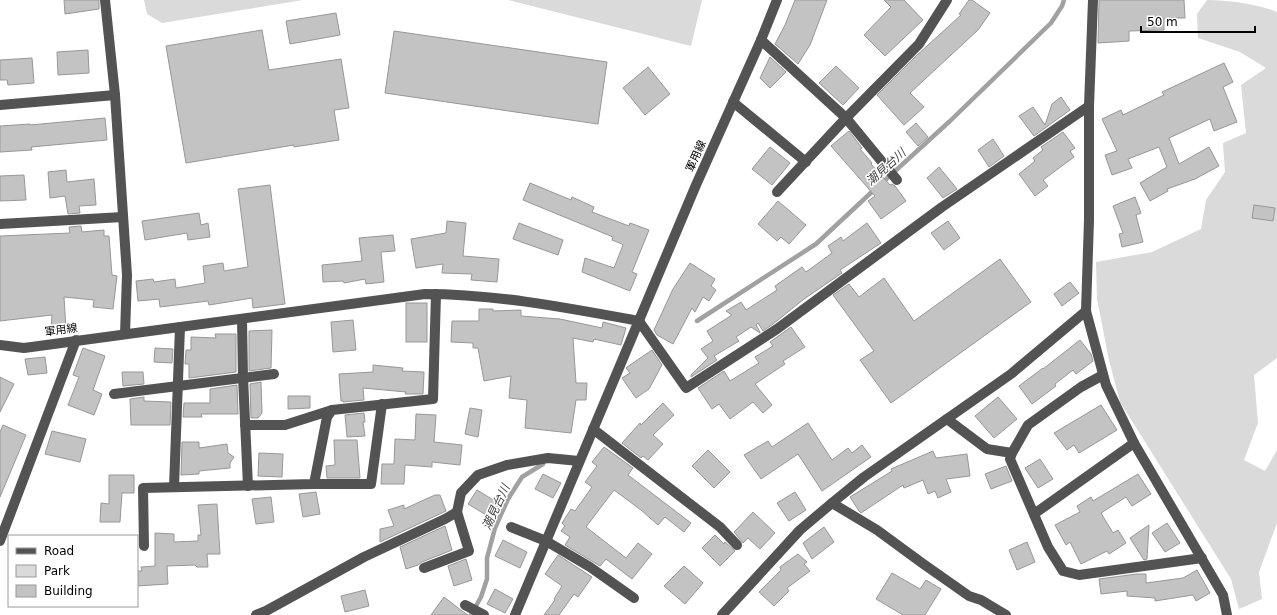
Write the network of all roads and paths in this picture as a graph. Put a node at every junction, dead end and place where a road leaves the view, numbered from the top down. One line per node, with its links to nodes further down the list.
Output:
1 (105, 0): 6 (street)
2 (777, 0): 5 (street, 軍用線)
3 (947, 0): 10 (street)
4 (1093, 0): 9 (street)
5 (761, 40): 7 (street, 軍用線); 10 (street)
6 (115, 95): 8 (street); 14 (street)
7 (733, 102): 11 (street); 19 (street, 軍用線)
8 (0, 105)
9 (1089, 106): 17 (street); 19 (street)
10 (846, 118): 11 (street); 12 (street)
11 (806, 162): 13 (street)
12 (896, 180)
13 (777, 192)
14 (124, 217): 15 (street); 21 (street)
15 (0, 224)
16 (436, 294): 18 (street, 軍用線); 19 (street, 軍用線); 29 (street)
17 (1086, 312): 25 (street); 31 (street)
18 (242, 319): 20 (street, 軍用線); 26 (street)
19 (639, 321): 33 (street, 軍用線)
20 (180, 327): 21 (street, 軍用線); 27 (street)
21 (125, 334): 22 (street, 軍用線)
22 (76, 340): 23 (street, 軍用線); 43 (street)
23 (0, 345)
24 (274, 374): 26 (street)
25 (1104, 375): 34 (street); 35 (street)
26 (243, 377): 27 (street); 32 (street)
27 (178, 385): 28 (street); 39 (street)
28 (114, 394)
29 (382, 404): 30 (street); 37 (street)
30 (332, 410): 32 (street); 37 (street)
31 (947, 419): 35 (street); 40 (street)
32 (245, 425): 38 (street)
33 (593, 429): 36 (street, 軍用線); 47 (street)
34 (1134, 443): 42 (street); 49 (street)
35 (1012, 453): 42 (street)
36 (579, 462): 41 (street); 46 (street, 軍用線)
37 (314, 484): 38 (street)
38 (248, 486): 39 (street)
39 (174, 487): 48 (street)
40 (832, 503): 56 (street); 57 (street)
41 (457, 512): 50 (street); 54 (street)
42 (1034, 514): 49 (street)
43 (4, 520): 45 (street)
44 (511, 527): 46 (street)
45 (0, 541)
46 (546, 541): 51 (street); 55 (street, 軍用線)
47 (737, 545)
48 (144, 546)
49 (1202, 558): 58 (street)
50 (424, 568)
51 (634, 598)
52 (467, 606): 53 (street)
53 (482, 614)
54 (256, 615)
55 (515, 615)
56 (722, 615)
57 (1006, 615)
58 (1227, 615)

